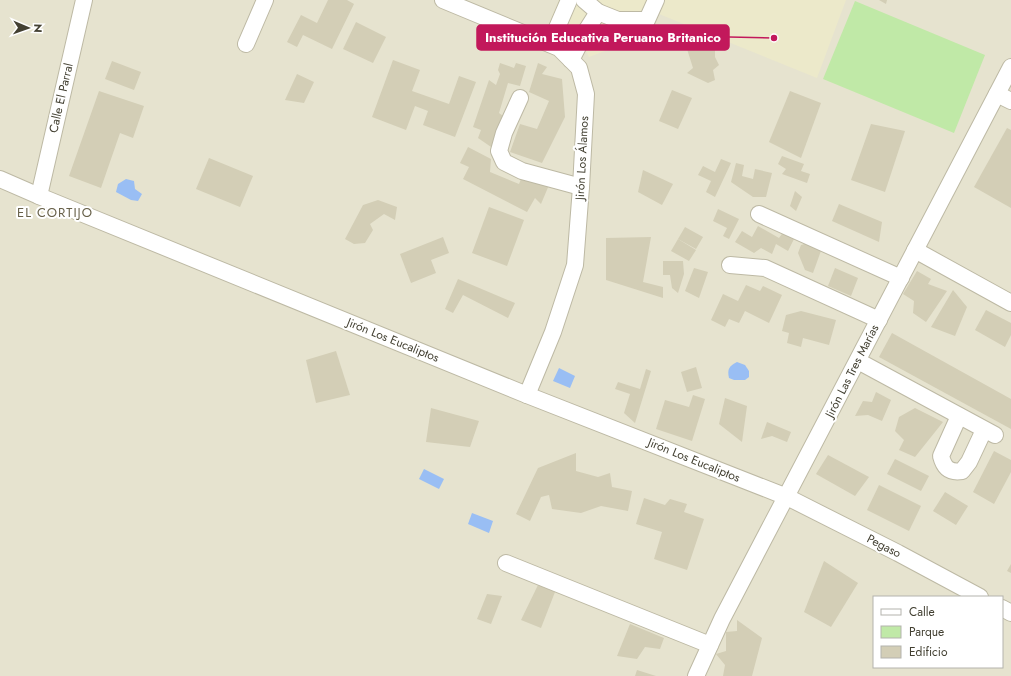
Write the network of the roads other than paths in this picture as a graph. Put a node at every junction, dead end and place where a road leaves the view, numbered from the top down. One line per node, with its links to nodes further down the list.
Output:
1 (84, 0): 17 (street, Calle El Parral)
2 (265, 0): 8 (street)
3 (443, 0): 9 (street, Jirón Los Álamos)
4 (569, 0): 9 (street)
5 (584, 0): 7 (street)
6 (656, 0): 7 (street)
7 (598, 12): 10 (street)
8 (246, 44)
9 (550, 44): 10 (street, Jirón Los Álamos)
10 (571, 60): 16 (street, Jirón Los Álamos)
11 (1011, 67): 12 (street, Jirón Las Tres Marías)
12 (997, 94): 14 (street); 19 (street, Jirón Las Tres Marías)
13 (520, 98): 16 (street)
14 (1011, 101)
15 (0, 179): 17 (street, Jirón Los Eucaliptos)
16 (581, 187): 25 (street, Jirón Los Álamos)
17 (39, 196): 25 (street, Jirón Los Eucaliptos)
18 (759, 214): 21 (street)
19 (915, 250): 21 (street, Jirón Las Tres Marías); 22 (street)
20 (730, 265): 23 (street)
21 (901, 278): 23 (street, Jirón Las Tres Marías)
22 (1011, 303)
23 (879, 320): 24 (street, Jirón Las Tres Marías)
24 (858, 361): 26 (street); 27 (street, Jirón Las Tres Marías)
25 (527, 394): 27 (street, Jirón Los Eucaliptos)
26 (959, 416): 26 (street)
27 (787, 497): 29 (street, Pegaso); 30 (street, Jirón Las Tres Marías)
28 (506, 563): 30 (street)
29 (978, 596)
30 (710, 645): 31 (street, Jirón Las Tres Marías)
31 (696, 676)

